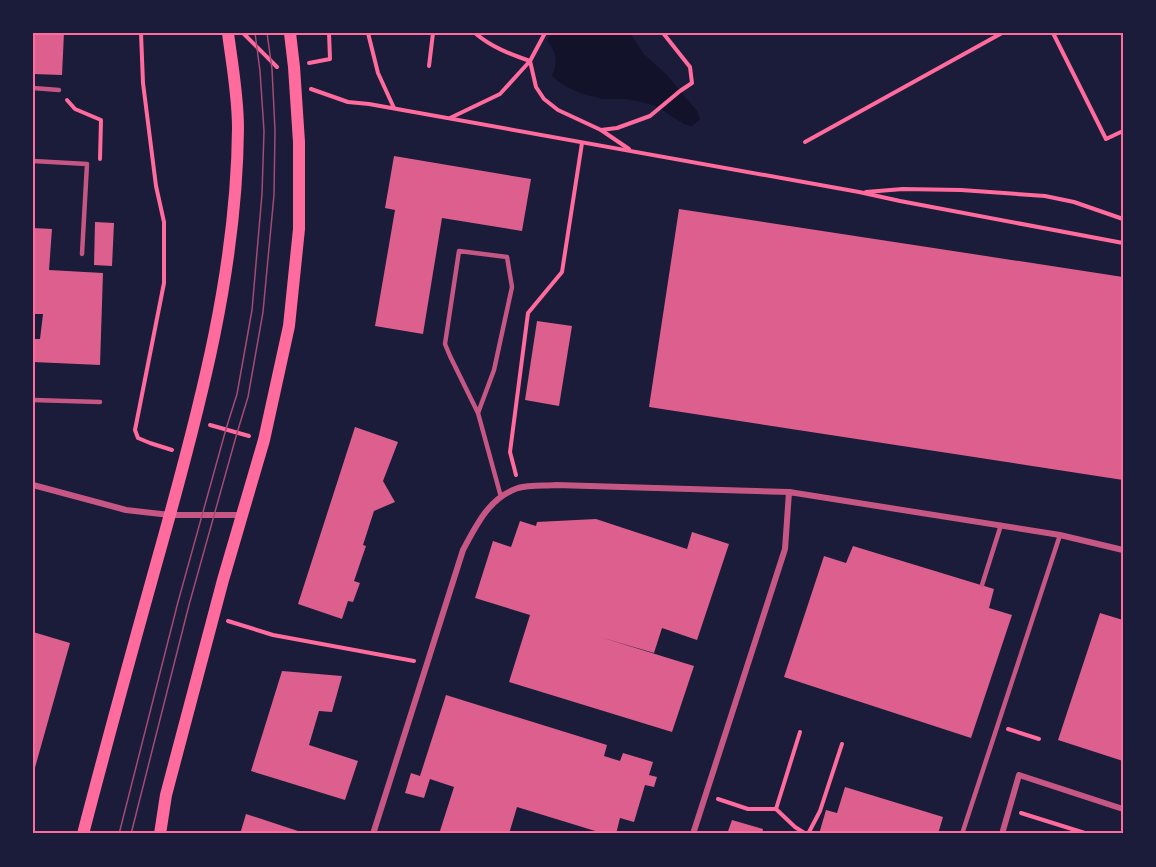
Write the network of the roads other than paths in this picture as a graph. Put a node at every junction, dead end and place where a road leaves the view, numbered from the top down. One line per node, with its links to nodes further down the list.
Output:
1 (228, 33): 14 (main road)
2 (290, 33): 13 (main road)
3 (33, 88): 4 (lane)
4 (59, 90)
5 (33, 161): 6 (lane)
6 (82, 254)
7 (33, 400): 8 (lane)
8 (100, 402)
9 (478, 413): 9 (lane); 12 (lane)
10 (33, 485): 14 (street)
11 (789, 492): 12 (street); 15 (street); 23 (street)
12 (501, 497): 22 (street)
13 (242, 514): 14 (street); 21 (main road)
14 (170, 515): 20 (main road)
15 (1001, 525): 16 (street); 18 (lane)
16 (1060, 535): 17 (street); 24 (lane)
17 (1123, 550)
18 (982, 585)
19 (1123, 809): 25 (street)
20 (83, 834)
21 (160, 834)
22 (373, 834)
23 (693, 834)
24 (962, 834)
25 (1002, 834)

